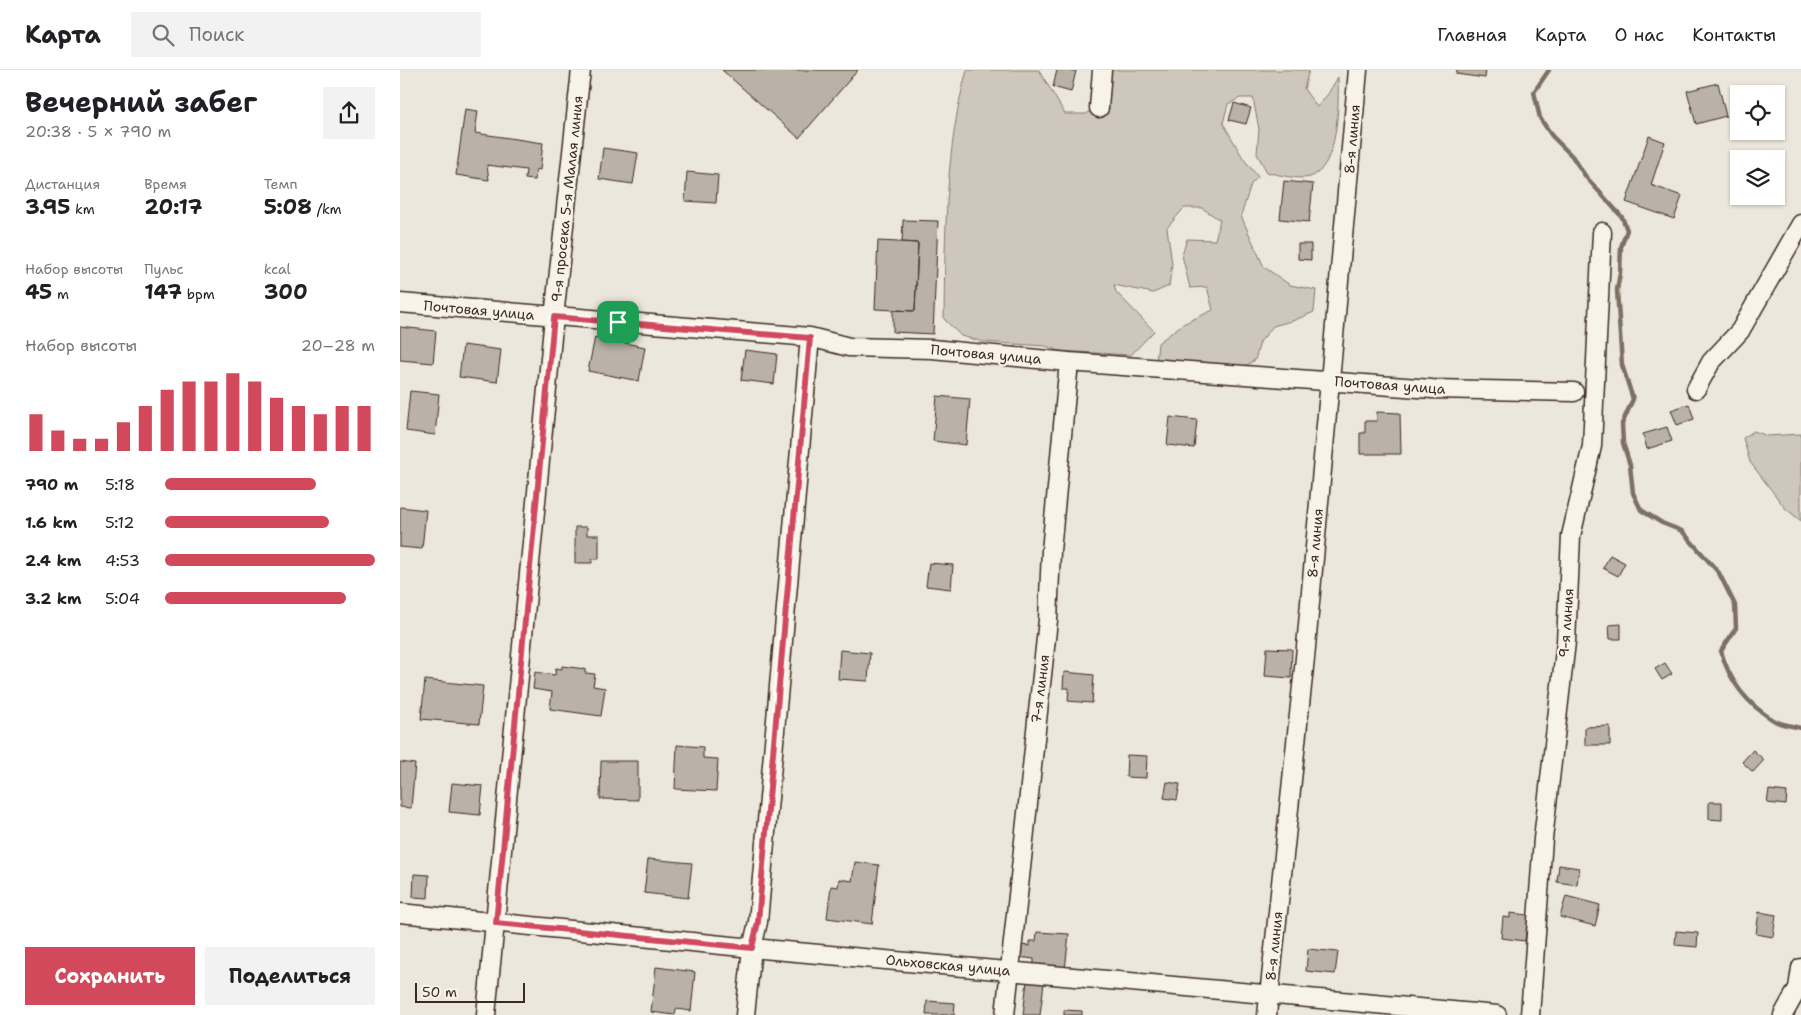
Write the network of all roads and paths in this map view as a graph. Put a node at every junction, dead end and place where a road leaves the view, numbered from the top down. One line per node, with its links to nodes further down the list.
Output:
1 (581, 70): 8 (street, 9-я просека 5-я Малая линия)
2 (1102, 70): 4 (street)
3 (1358, 70): 11 (street, 8-я линия)
4 (1099, 108)
5 (1801, 224): 12 (street)
6 (1602, 232): 25 (street, 9-я линия)
7 (400, 304): 8 (street, Почтовая улица)
8 (554, 317): 9 (street, Почтовая улица); 15 (street, 9-я просека 5-я Малая линия)
9 (810, 338): 10 (street, Почтовая улица); 16 (street)
10 (1069, 362): 11 (street, Почтовая улица); 18 (street, 7-я линия)
11 (1330, 381): 13 (street, Почтовая улица); 19 (street, 8-я линия)
12 (1696, 389)
13 (1574, 392)
14 (400, 913): 15 (street, Ольховская улица)
15 (496, 923): 16 (street, Ольховская улица); 20 (street, 9-я просека 5-я Малая линия)
16 (752, 948): 18 (street, Ольховская улица); 21 (street)
17 (1801, 968): 26 (street)
18 (1010, 970): 19 (street, Ольховская улица); 22 (street, 7-я линия)
19 (1269, 995): 23 (street, 8-я линия); 24 (street, Ольховская улица)
20 (486, 1015)
21 (745, 1015)
22 (1006, 1015)
23 (1267, 1015)
24 (1497, 1015)
25 (1530, 1015)
26 (1783, 1015)

